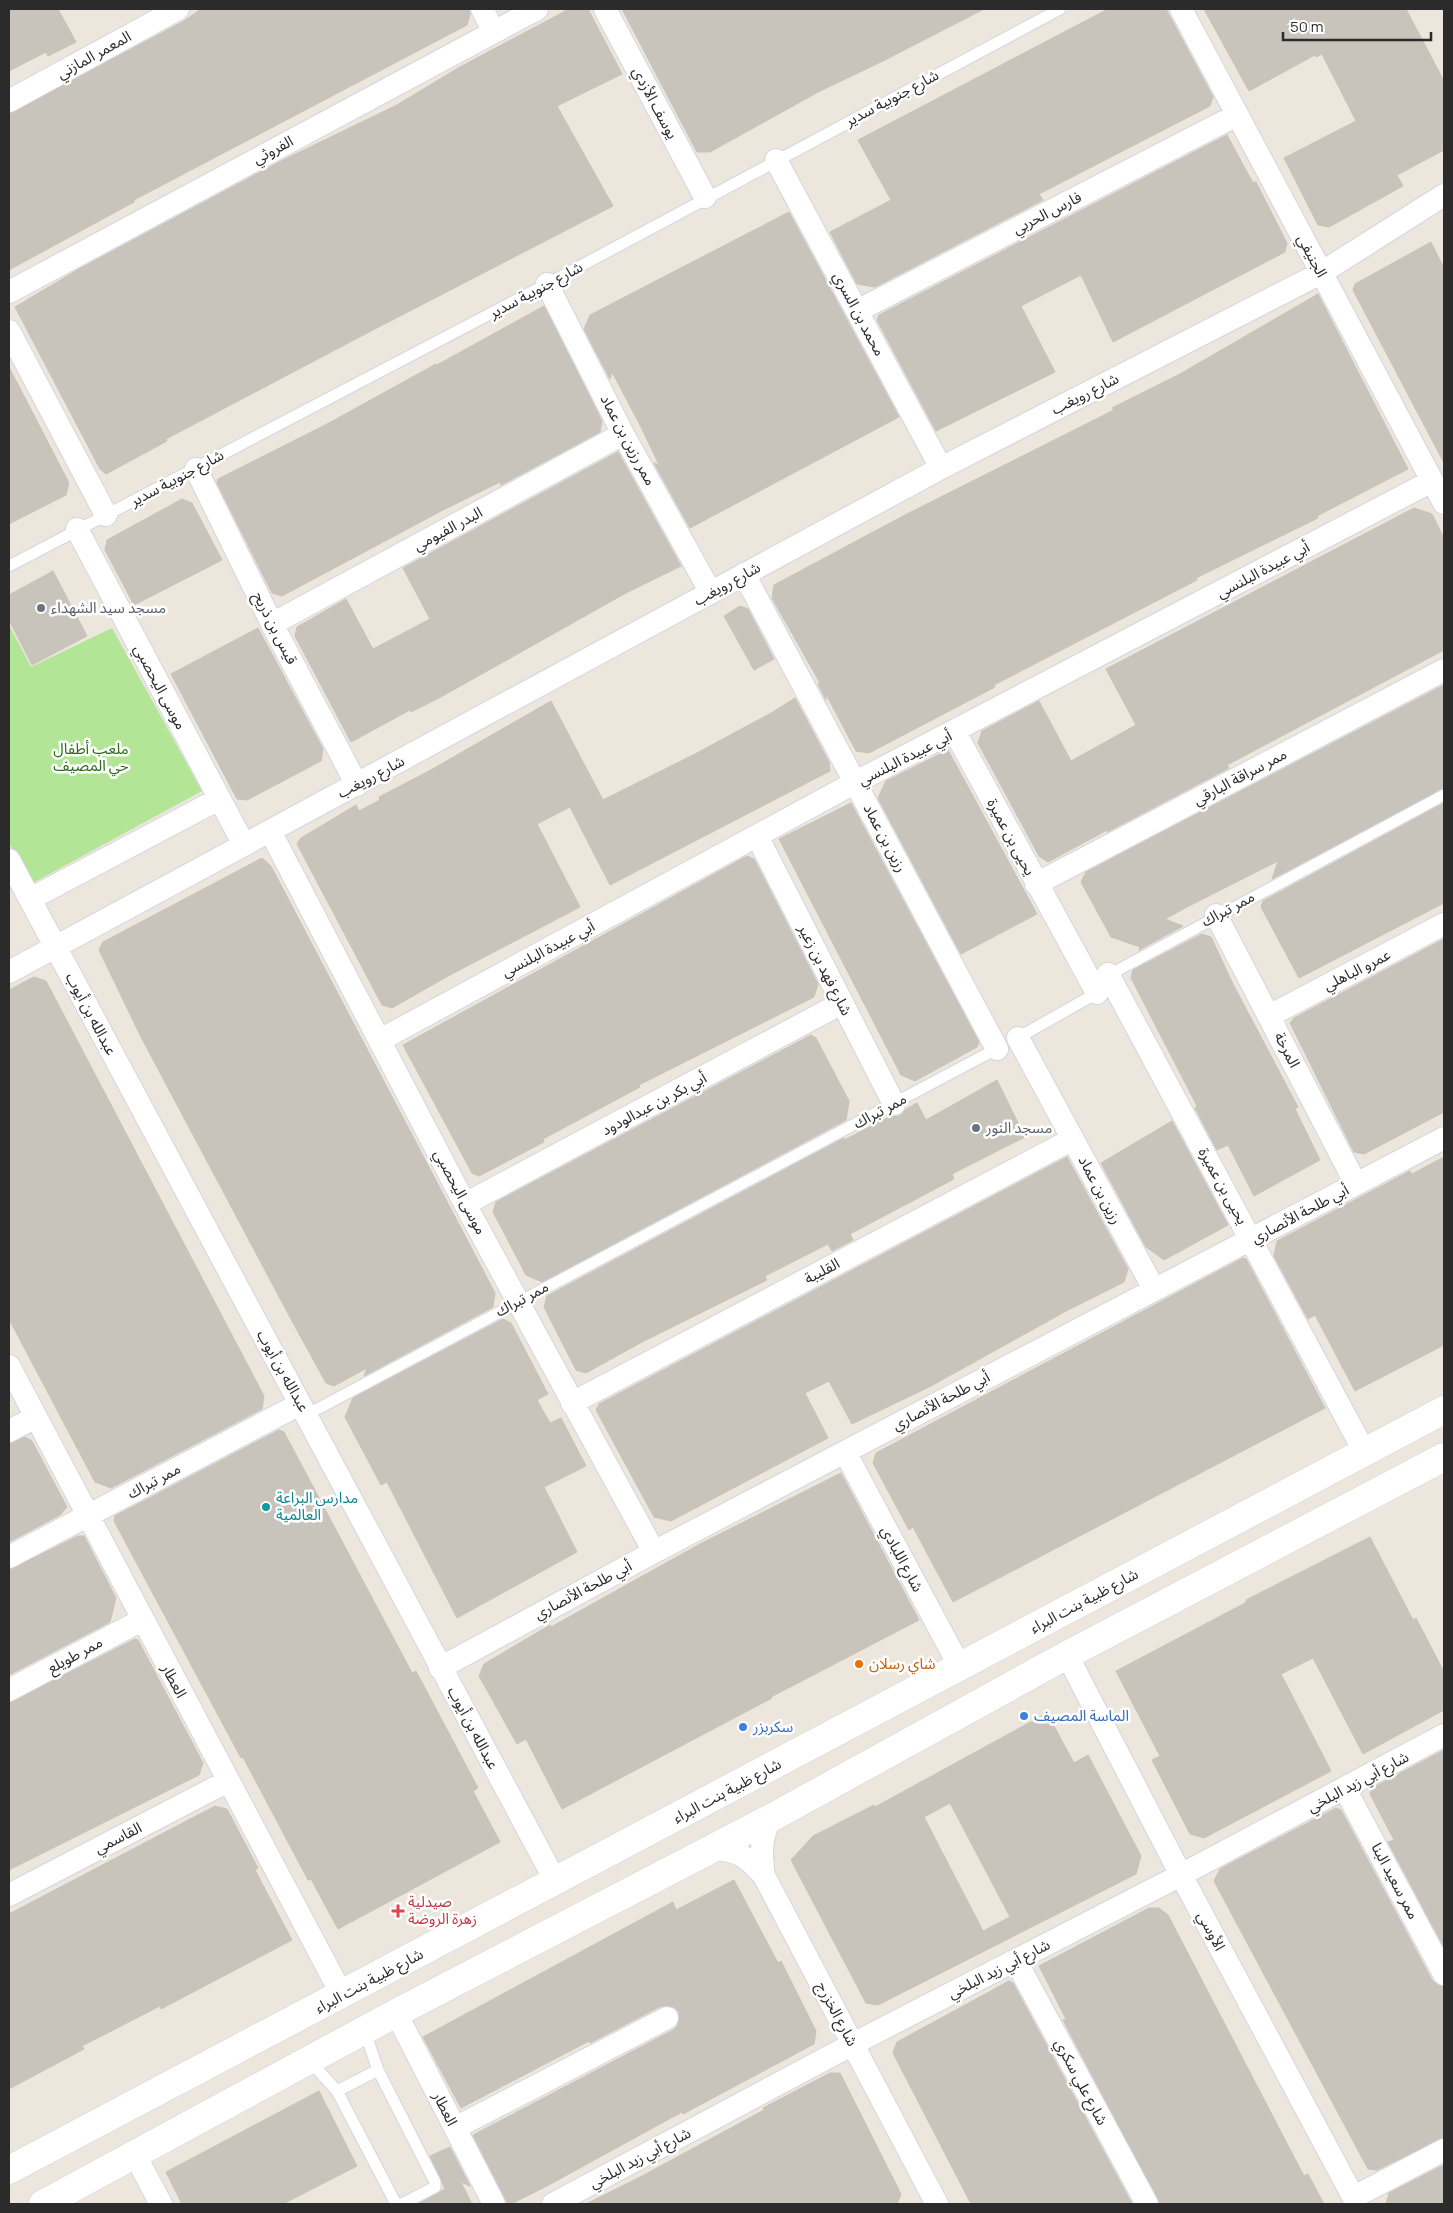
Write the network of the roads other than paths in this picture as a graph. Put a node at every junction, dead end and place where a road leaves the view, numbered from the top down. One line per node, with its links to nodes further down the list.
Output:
1 (178, 9): 8 (street, المعمر المازني)
2 (482, 9): 7 (street)
3 (537, 9): 7 (street, الفروثي)
4 (605, 9): 12 (street, يوسف الأزدي)
5 (1060, 9): 10 (lane, شارع جنوبية سدير)
6 (1181, 9): 9 (street, الجنيفي)
7 (494, 32): 15 (street, الفروثي)
8 (9, 101)
9 (1238, 115): 13 (street, الجنيفي); 16 (street, فارس الحربي)
10 (776, 160): 12 (lane, شارع جنوبية سدير); 16 (street, محمد بن السري)
11 (1444, 195): 13 (street, شارع رويغب)
12 (705, 197): 14 (lane, شارع جنوبية سدير)
13 (1321, 273): 19 (street, شارع رويغب); 21 (street, الجنيفي)
14 (547, 284): 18 (street, ممر رزين بن عماد); 20 (lane, شارع جنوبية سدير)
15 (9, 292)
16 (857, 311): 19 (street, محمد بن السري)
17 (9, 331): 23 (street)
18 (624, 434): 27 (street, ممر رزين بن عماد); 28 (street, البدر الفيومي)
19 (941, 468): 26 (street, شارع رويغب)
20 (196, 469): 23 (lane, شارع جنوبية سدير); 28 (street, قيس بن ذريح)
21 (1432, 481): 22 (street, الجنيفي); 30 (street, أبي عبيدة البلنسي)
22 (1444, 503)
23 (106, 515): 24 (lane, شارع جنوبية سدير)
24 (77, 530): 25 (lane, شارع جنوبية سدير); 34 (street, موسى اليحصبي)
25 (9, 566)
26 (744, 574): 27 (street, شارع رويغب); 31 (street, رزين بن عماد)
27 (711, 593): 32 (street, شارع رويغب)
28 (272, 624): 32 (street, قيس بن ذريح)
29 (1444, 670): 39 (street, ممر سراقة البارقي)
30 (955, 732): 31 (street, أبي عبيدة البلنسي); 39 (street, يحيى بن عميرة)
31 (856, 782): 36 (street, أبي عبيدة البلنسي); 50 (street, رزين بن عماد)
32 (357, 785): 35 (street, شارع رويغب)
33 (1444, 794): 41 (lane, ممر تبراك)
34 (219, 799): 37 (street, موسى اليحصبي); 40 (street)
35 (270, 831): 37 (street, شارع رويغب); 49 (street, موسى اليحصبي)
36 (756, 836): 46 (street, شارع فهد بن زعير); 49 (street, أبي عبيدة البلنسي)
37 (244, 845): 43 (street, شارع رويغب)
38 (9, 860): 40 (street, عبدالله بن أيوب)
39 (1036, 884): 45 (street, يحيى بن عميرة)
40 (30, 899): 43 (street, عبدالله بن أيوب)
41 (1216, 915): 45 (lane, ممر تبراك); 47 (street, المرخة)
42 (1444, 924): 47 (street, عمرو الباهلي)
43 (55, 948): 44 (street, شارع رويغب); 61 (street, عبدالله بن أيوب)
44 (9, 972)
45 (1102, 984): 48 (lane, ممر تبراك); 56 (street, يحيى بن عميرة)
46 (842, 1004): 51 (street, شارع فهد بن زعير); 55 (street, أبي بكر بن عبدالودود)
47 (1269, 1016): 54 (street, المرخة)
48 (1018, 1038): 50 (lane, ممر تبراك); 53 (street, رزين بن عماد)
49 (380, 1040): 55 (street, موسى اليحصبي)
50 (997, 1049): 51 (lane, ممر تبراك)
51 (894, 1104): 58 (lane, ممر تبراك)
52 (1444, 1138): 54 (street, أبي طلحة الأنصاري)
53 (1073, 1139): 57 (street, رزين بن عماد); 60 (street, القليبة)
54 (1356, 1184): 56 (street, أبي طلحة الأنصاري)
55 (466, 1204): 58 (street, موسى اليحصبي)
56 (1252, 1239): 57 (street, أبي طلحة الأنصاري); 65 (street, يحيى بن عميرة)
57 (1154, 1289): 66 (street, أبي طلحة الأنصاري)
58 (518, 1301): 60 (street, موسى اليحصبي); 61 (lane, ممر تبراك)
59 (9, 1366): 63 (street, العطار)
60 (572, 1402): 69 (street, موسى اليحصبي)
61 (303, 1409): 68 (street, ممر تبراك); 74 (street, عبدالله بن أيوب)
62 (1444, 1410): 65 (street, شارع ظبية بنت البراء)
63 (36, 1417): 64 (street); 68 (street, العطار)
64 (9, 1431)
65 (1364, 1451): 73 (street, شارع ظبية بنت البراء)
66 (845, 1452): 69 (street, أبي طلحة الأنصاري); 73 (street, شارع اللبادي)
67 (1444, 1457): 72 (street)
68 (88, 1516): 70 (street, ممر تبراك); 71 (street, العطار)
69 (654, 1552): 74 (street, أبي طلحة الأنصاري)
70 (9, 1557)
71 (142, 1620): 75 (street, ممر طويلع); 77 (street, العطار)
72 (1067, 1655): 79 (street); 81 (street, الأوسي)
73 (960, 1667): 83 (street, شارع ظبية بنت البراء)
74 (440, 1668): 83 (street, عبدالله بن أيوب)
75 (9, 1690)
76 (1444, 1735): 78 (street, شارع أبي زيد البلخي)
77 (228, 1781): 84 (street, القاسمي); 87 (street, العطار)
78 (1345, 1789): 81 (street, شارع أبي زيد البلخي); 86 (street, ممر سعيد البنا)
79 (771, 1818): 80 (street); 82 (street)
80 (714, 1848): 82 (street, شارع الخزرج); 88 (street)
81 (1181, 1875): 85 (street, شارع أبي زيد البلخي); 99 (street, الأوسي)
82 (764, 1876): 91 (street, شارع الخزرج)
83 (556, 1882): 87 (street, شارع ظبية بنت البراء)
84 (9, 1895)
85 (1016, 1960): 91 (street, شارع أبي زيد البلخي); 106 (street, شارع علي سكري)
86 (1444, 1974)
87 (342, 1995): 98 (street, شارع ظبية بنت البراء)
88 (396, 2013): 90 (street); 95 (street, العطار)
89 (667, 2018): 95 (street)
90 (365, 2032): 92 (street); 93 (lane)
91 (853, 2044): 104 (street, شارع أبي زيد البلخي); 105 (street, شارع الخزرج)
92 (310, 2061): 94 (lane); 97 (street)
93 (378, 2070): 94 (lane); 102 (lane)
94 (336, 2091): 102 (lane)
95 (455, 2128): 103 (street, العطار)
96 (1444, 2150): 99 (street)
97 (135, 2155): 100 (street); 101 (street)
98 (9, 2170)
99 (1356, 2201)
100 (43, 2204)
101 (161, 2204)
102 (401, 2204)
103 (494, 2204)
104 (553, 2204)
105 (937, 2204)
106 (1147, 2204)

